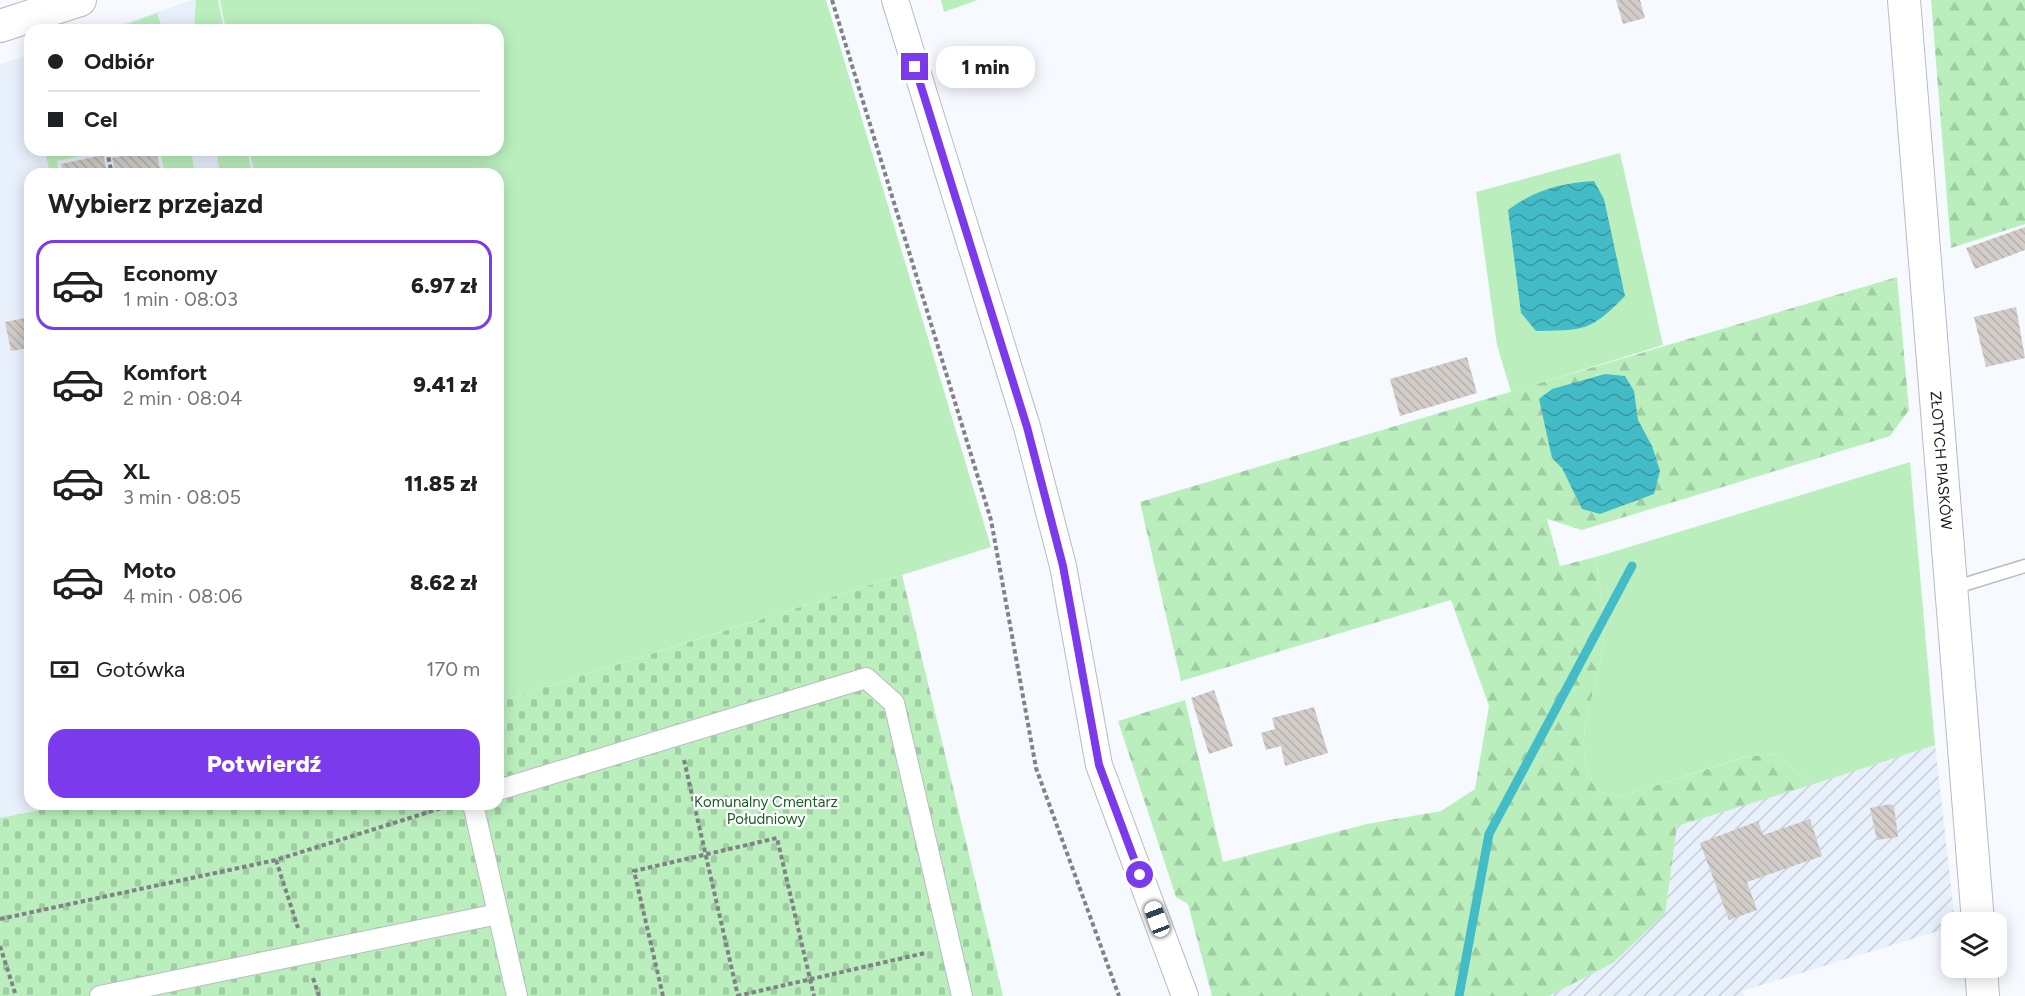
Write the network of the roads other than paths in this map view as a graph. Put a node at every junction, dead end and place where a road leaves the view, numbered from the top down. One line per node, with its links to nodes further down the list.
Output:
1 (80, 0): 4 (street)
2 (895, 0): 15 (street)
3 (1904, 0): 6 (street, ZŁOTYCH PIASKÓW)
4 (0, 26)
5 (2025, 566): 6 (lane)
6 (1952, 588): 9 (street, ZŁOTYCH PIASKÓW)
7 (504, 788): 14 (street)
8 (474, 810): 10 (street)
9 (1977, 912)
10 (498, 914): 12 (street); 13 (street)
11 (1982, 978): 16 (street)
12 (100, 996)
13 (517, 996)
14 (962, 996)
15 (1185, 996)
16 (1983, 996)

